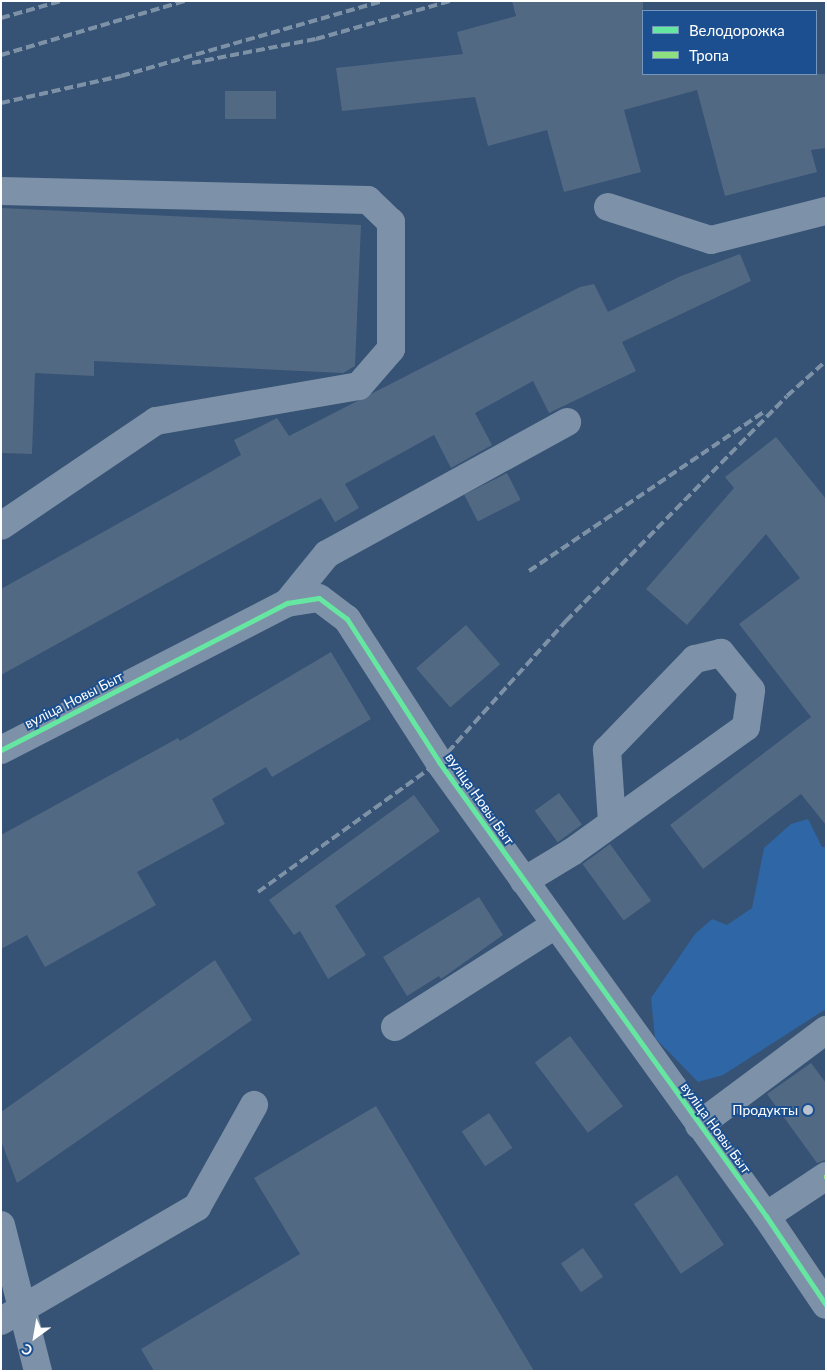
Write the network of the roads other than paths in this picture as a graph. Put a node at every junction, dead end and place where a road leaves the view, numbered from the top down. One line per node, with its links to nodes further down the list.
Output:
1 (1, 191): 5 (street)
2 (608, 207): 3 (street)
3 (826, 211)
4 (567, 422): 6 (street)
5 (1, 526)
6 (287, 603): 7 (street, вуліца Новы Быт); 9 (street, вуліца Новы Быт)
7 (1, 750)
8 (612, 821): 8 (street); 9 (street)
9 (524, 881): 10 (street, вуліца Новы Быт)
10 (555, 924): 11 (street); 14 (street, вуліца Новы Быт)
11 (395, 1027)
12 (826, 1030): 14 (street)
13 (254, 1105): 19 (street)
14 (699, 1125): 16 (street, вуліца Новы Быт)
15 (826, 1176): 16 (street)
16 (766, 1216): 18 (street, вуліца Новы Быт)
17 (1, 1225): 19 (street)
18 (826, 1305)
19 (12, 1314): 20 (street)
20 (38, 1371)

